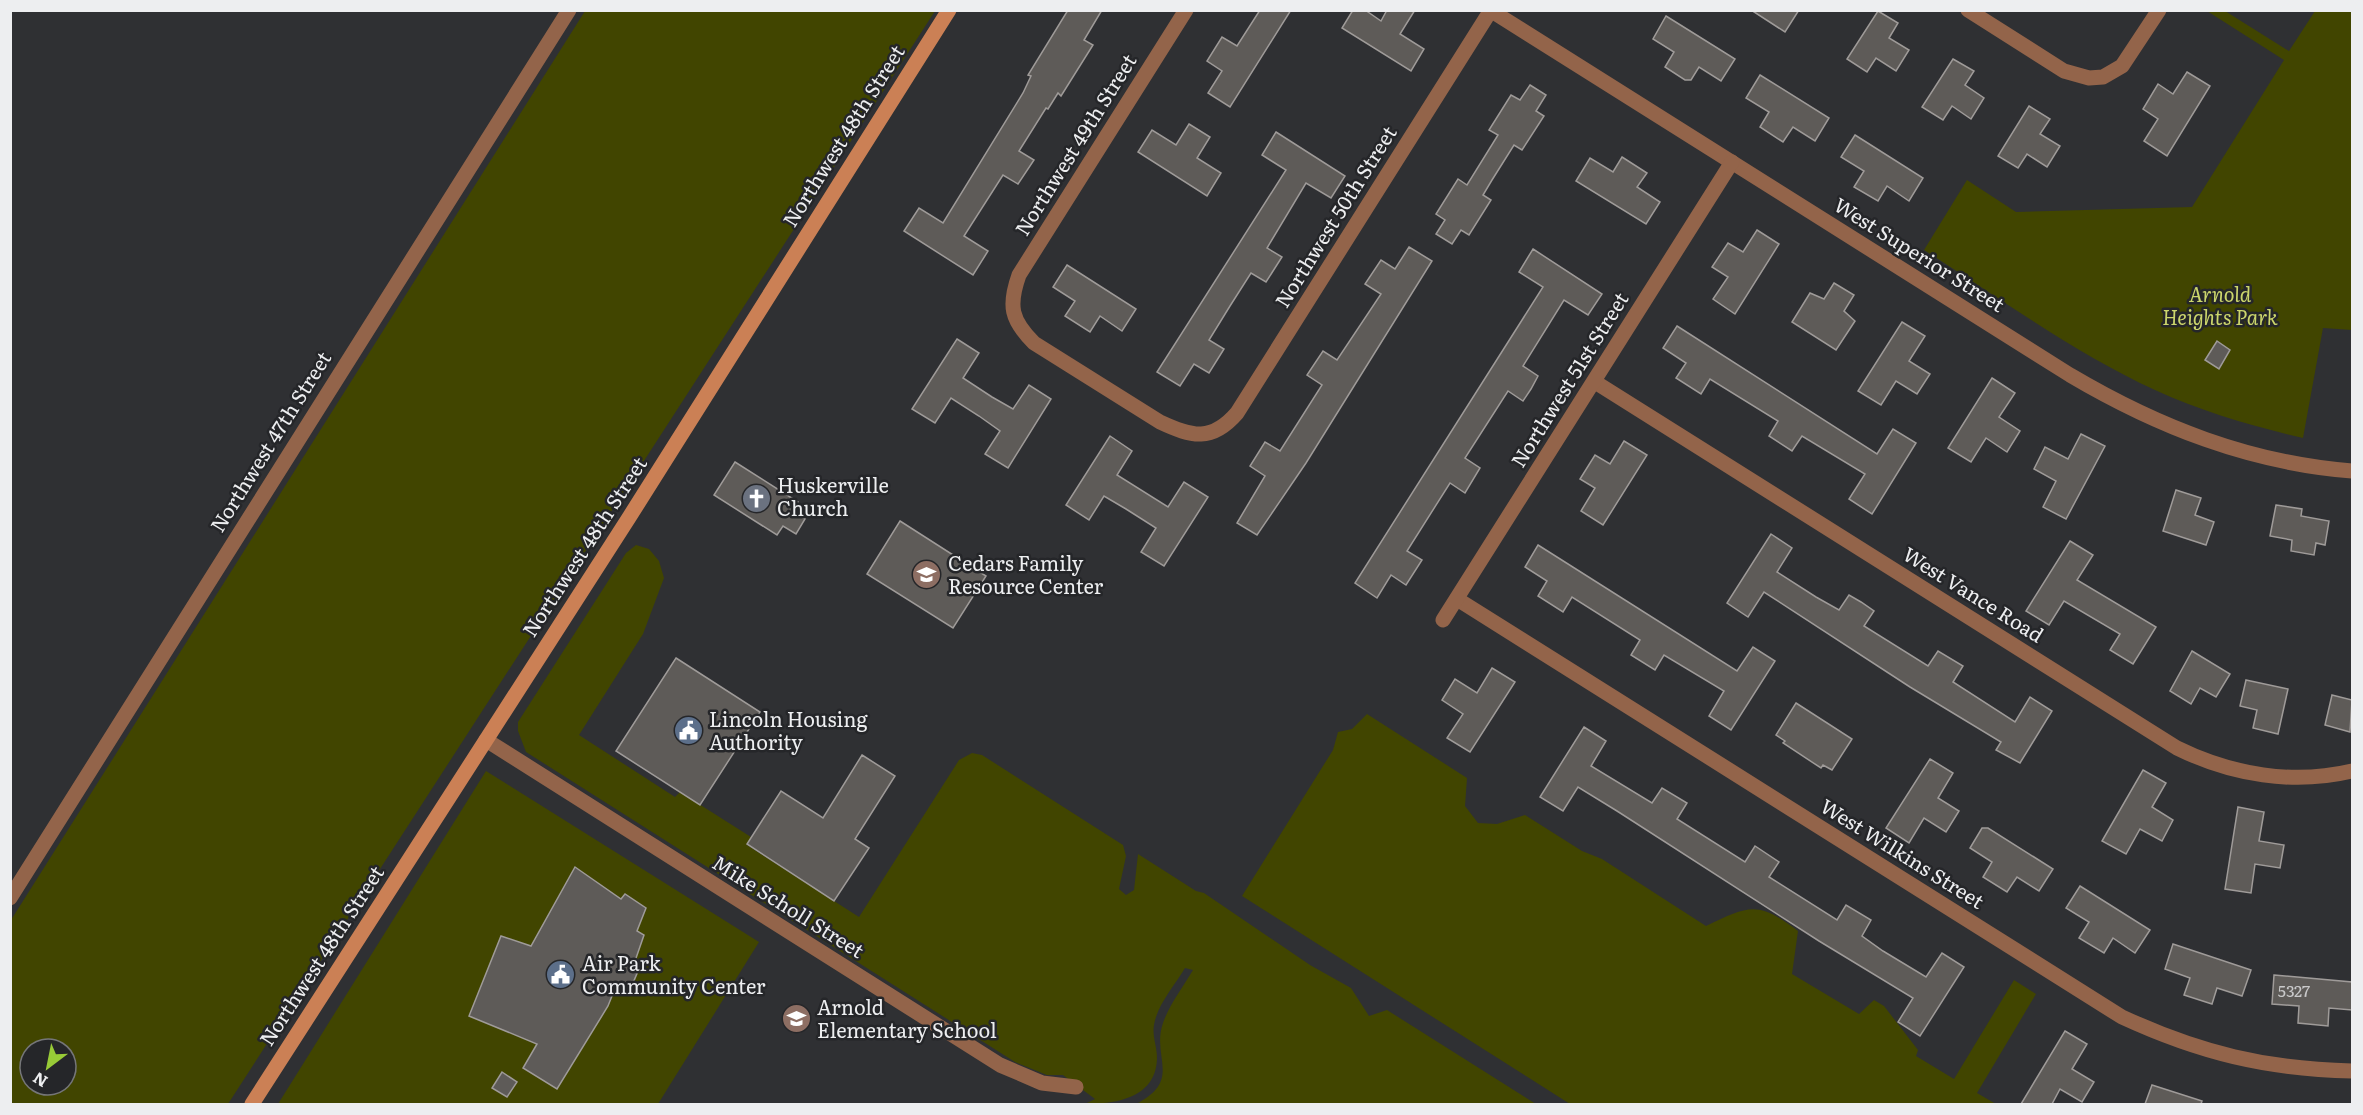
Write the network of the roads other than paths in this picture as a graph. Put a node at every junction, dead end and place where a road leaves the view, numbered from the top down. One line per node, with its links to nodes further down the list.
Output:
1 (569, 10): 15 (street, Northwest 47th Street)
2 (949, 10): 13 (main road, Northwest 48th Street)
3 (1186, 10): 9 (street, Northwest 49th Street)
4 (1968, 10): 5 (street)
5 (2159, 10)
6 (1491, 11): 7 (street, West Superior Street); 9 (street, Northwest 50th Street)
7 (1732, 162): 8 (street, Northwest 51st Street); 10 (street, West Superior Street)
8 (1594, 382): 11 (street, Northwest 51st Street); 14 (street, West Vance Road)
9 (1206, 435)
10 (2352, 471)
11 (1457, 599): 12 (street, Northwest 51st Street); 16 (street, West Wilkins Street)
12 (1443, 620)
13 (486, 740): 17 (street, Mike Scholl Street); 18 (main road, Northwest 48th Street)
14 (2352, 771)
15 (10, 898)
16 (2352, 1071)
17 (1076, 1087)
18 (252, 1104)

